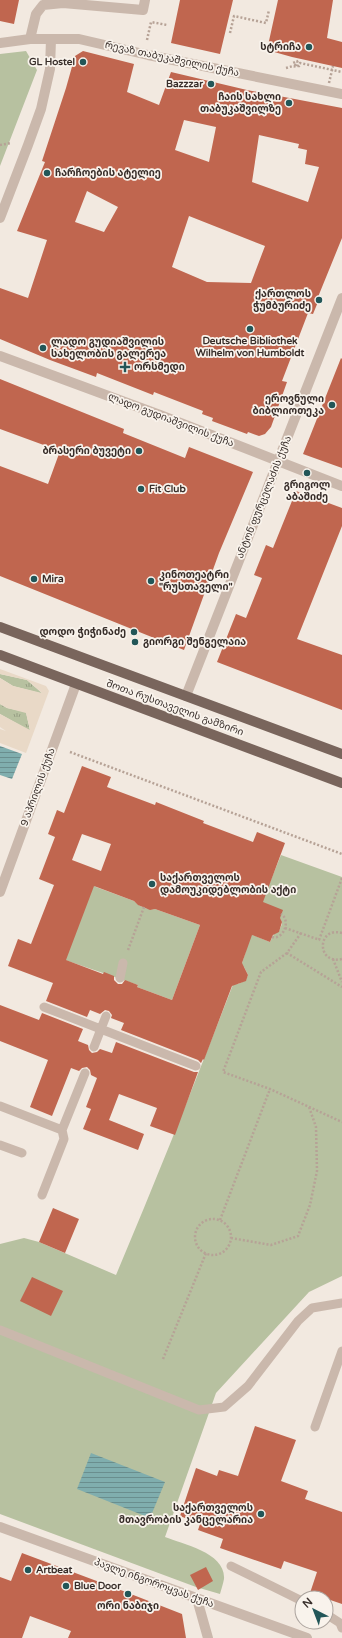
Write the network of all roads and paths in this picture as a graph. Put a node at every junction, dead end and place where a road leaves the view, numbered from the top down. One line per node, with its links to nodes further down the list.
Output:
1 (145, 0): 6 (street)
2 (269, 10): 4 (path)
3 (167, 25): 7 (path)
4 (230, 33)
5 (50, 38): 6 (street, რევაზ თაბუკაშვილის ქუჩა); 13 (street, რევაზ თაბუკაშვილის ქუჩა); 16 (street)
6 (30, 39): 8 (street, რევაზ თაბუკაშვილის ქუჩა)
7 (147, 40)
8 (0, 43)
9 (293, 66): 11 (path)
10 (333, 66): 12 (path, bridge)
11 (342, 72)
12 (329, 82)
13 (342, 94)
14 (11, 143): 15 (path)
15 (0, 145)
16 (0, 218)
17 (342, 298): 19 (street, ანტონ ფურცელაძის ქუჩა)
18 (0, 356): 19 (street, ლადო გუდიაშვილის ქუჩა)
19 (278, 462): 20 (street, ლადო გუდიაშვილის ქუჩა); 24 (street, ანტონ ფურცელაძის ქუჩა)
20 (342, 486)
21 (0, 627): 24 (main road, შოთა რუსთაველის გამზირი)
22 (0, 655): 23 (main road, შოთა რუსთაველის გამზირი)
23 (76, 684): 27 (main road, შოთა რუსთაველის გამზირი); 30 (street, 9 აპრილის ქუჩა)
24 (186, 696): 26 (main road, შოთა რუსთაველის გამზირი)
25 (70, 752): 28 (path)
26 (342, 754)
27 (342, 783)
28 (342, 854)
29 (342, 878): 37 (path)
30 (0, 892)
31 (144, 907): 42 (path)
32 (281, 914): 33 (path)
33 (285, 928): 34 (path); 36 (path)
34 (301, 933): 37 (path); 39 (path)
35 (342, 933): 38 (path)
36 (272, 937)
37 (319, 940): 38 (path)
38 (323, 942): 40 (path)
39 (287, 953): 45 (path); 52 (path)
40 (333, 959): 41 (path); 44 (path)
41 (342, 959)
42 (123, 963): 43 (lane)
43 (120, 978)
44 (342, 982)
45 (342, 987)
46 (44, 1007): 48 (lane)
47 (106, 1016): 48 (lane)
48 (101, 1029): 49 (lane); 50 (lane)
49 (94, 1047)
50 (196, 1066)
51 (85, 1073): 56 (lane)
52 (270, 1090): 54 (path); 60 (path)
53 (0, 1106): 56 (lane)
54 (309, 1106): 55 (path); 61 (path)
55 (342, 1122)
56 (62, 1130): 59 (lane)
57 (0, 1145): 58 (lane)
58 (22, 1153)
59 (42, 1195)
60 (220, 1220): 61 (path); 62 (path)
61 (231, 1238): 62 (path)
62 (206, 1253): 66 (path)
63 (342, 1303): 64 (lane)
64 (0, 1330)
65 (342, 1351): 67 (lane)
66 (163, 1359)
67 (315, 1427)
68 (0, 1527): 71 (street, პავლე ინგოროყვას ქუჩა)
69 (231, 1566): 70 (lane)
70 (294, 1597)
71 (197, 1599): 74 (street); 75 (street, პავლე ინგოროყვას ქუჩა)
72 (334, 1620): 73 (lane)
73 (342, 1628)
74 (208, 1638)
75 (307, 1638)

